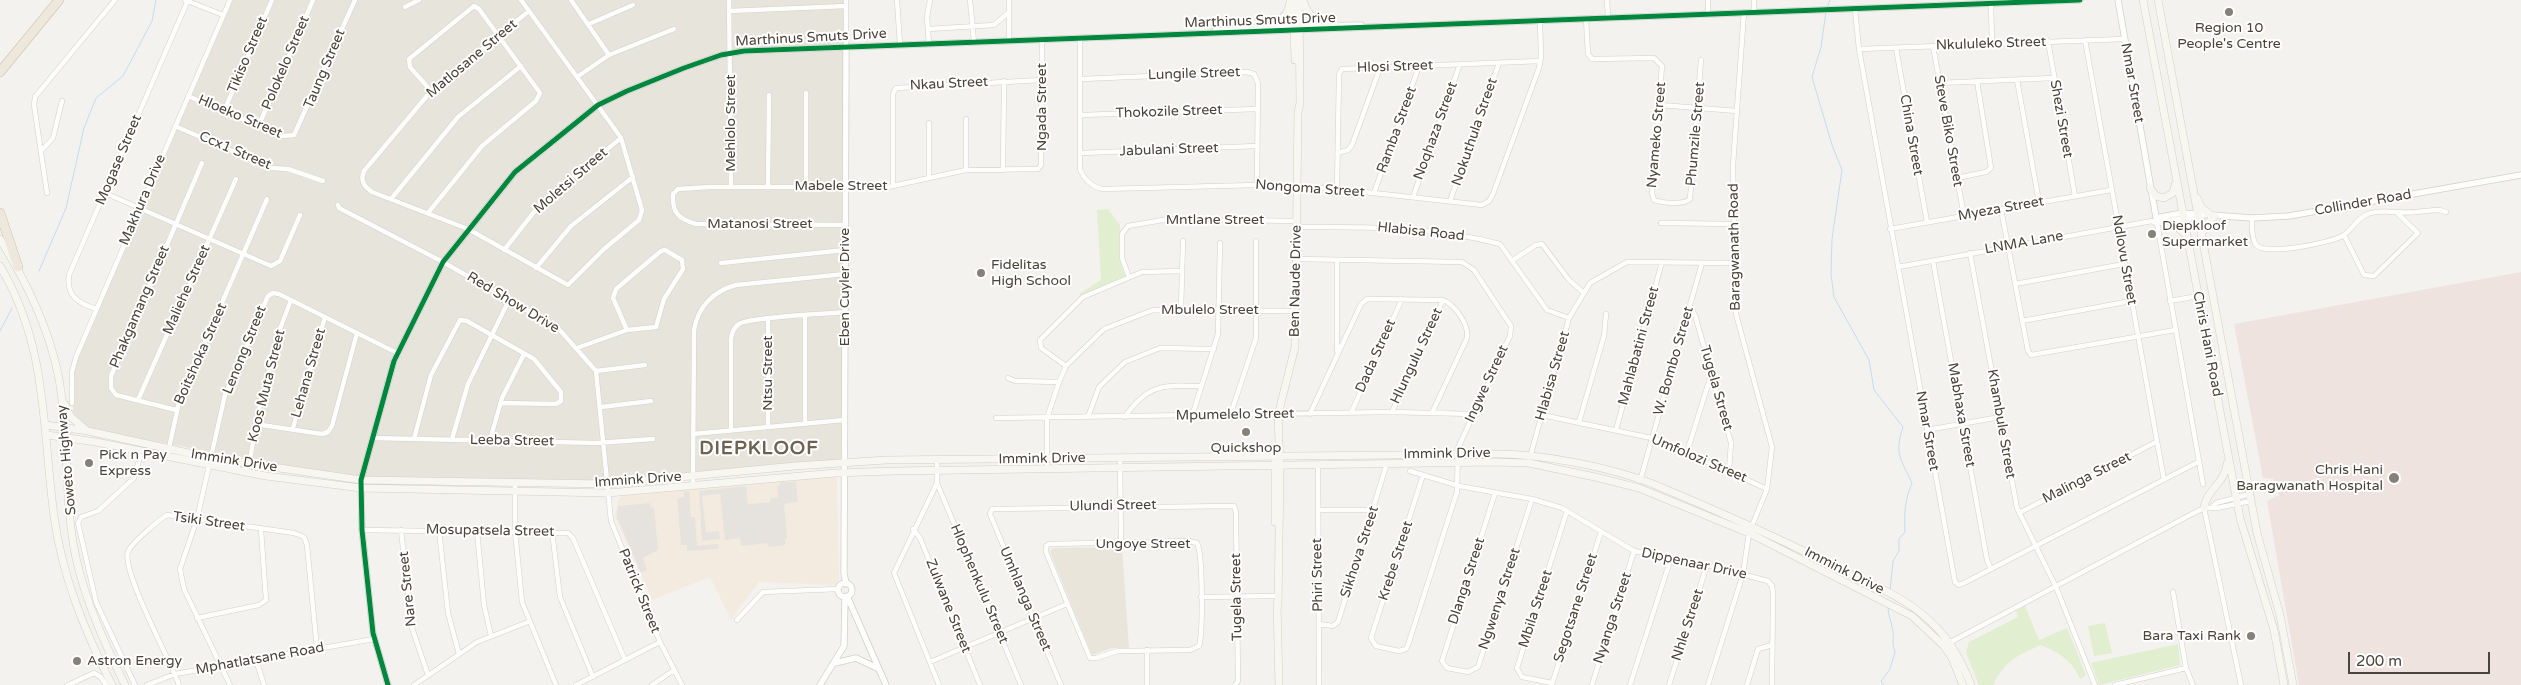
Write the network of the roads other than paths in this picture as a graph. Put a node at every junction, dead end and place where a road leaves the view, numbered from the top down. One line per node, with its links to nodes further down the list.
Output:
1 (59, 0): 52 (highway)
2 (115, 0): 107 (street)
3 (187, 0): 40 (street); 133 (street, Mogase Street)
4 (230, 0): 40 (street, Makhura Drive)
5 (272, 0): 97 (street, Tikiso Street)
6 (313, 0): 102 (street, Polokelo Street)
7 (354, 0): 104 (street, Taung Street)
8 (419, 0): 31 (street)
9 (521, 0): 34 (street)
10 (571, 0): 44 (street)
11 (729, 0): 35 (street, Mehlolo Street)
12 (806, 0): 32 (street)
13 (846, 0): 30 (street, Eben Cuyler Drive)
14 (897, 0): 64 (street)
15 (930, 0): 50 (street)
16 (970, 0): 47 (street)
17 (1008, 0): 36 (street)
18 (1291, 0): 48 (main road); 51 (main road, Ben Naude Drive)
19 (1299, 0): 51 (main road, Ben Naude Drive)
20 (1303, 0): 45 (main road)
21 (1607, 0): 41 (street)
22 (1708, 0): 39 (street)
23 (1754, 0): 38 (street)
24 (2080, 0): 28 (street)
25 (2118, 0): 56 (street, Nmar Street)
26 (2142, 0): 118 (main road, Chris Hani Road)
27 (2158, 0): 121 (main road, Chris Hani Road)
28 (1991, 4): 33 (street); 62 (street)
29 (634, 5): 44 (street)
30 (846, 6): 32 (street); 66 (street, Eben Cuyler Drive)
31 (405, 7)
32 (806, 7): 35 (street)
33 (1855, 10): 38 (street); 68 (street, Nmar Street)
34 (529, 11): 54 (street, Matlosane Street); 80 (street)
35 (730, 11): 69 (street, Mehlolo Street)
36 (1009, 12): 47 (street); 58 (street)
37 (1744, 12): 38 (street, Marthinus Smuts Drive); 39 (street, Marthinus Smuts Drive); 98 (street, Baragwanath Road)
38 (1754, 12)
39 (1708, 14): 41 (street, Marthinus Smuts Drive)
40 (223, 15): 91 (street, Makhura Drive)
41 (1608, 18): 42 (street, Marthinus Smuts Drive)
42 (1586, 19): 43 (street, Marthinus Smuts Drive); 94 (street, Nyameko Street)
43 (1540, 21): 46 (street, Marthinus Smuts Drive); 72 (street, Nongoma Street)
44 (589, 24): 70 (street)
45 (1336, 25): 46 (street, Marthinus Smuts Drive); 51 (street, Marthinus Smuts Drive)
46 (1398, 26): 51 (street, Marthinus Smuts Drive)
47 (973, 28): 50 (street); 61 (street)
48 (1253, 28): 51 (street); 53 (street)
49 (674, 29): 70 (street)
50 (928, 29): 63 (street)
51 (1297, 29): 53 (street, Marthinus Smuts Drive); 129 (main road, Ben Naude Drive)
52 (33, 32): 78 (highway); 79 (highway)
53 (1196, 34): 55 (street, Marthinus Smuts Drive)
54 (499, 35): 75 (street); 88 (street, Matlosane Street); 88 (street)
55 (1080, 38): 57 (street, Marthinus Smuts Drive); 82 (street, Nongoma Street)
56 (2124, 38): 59 (street, Nkululeko Street); 130 (street, Nmar Street)
57 (1042, 39): 58 (street, Marthinus Smuts Drive); 83 (street, Ngada Street)
58 (1009, 40): 61 (street, Marthinus Smuts Drive)
59 (2085, 40): 60 (street, Nkululeko Street); 132 (street, Ndlovu Street)
60 (2048, 41): 62 (street, Nkululeko Street); 81 (street, Shezi Street)
61 (974, 42): 63 (street, Marthinus Smuts Drive)
62 (1992, 43): 65 (street, Nkululeko Street)
63 (929, 44): 64 (street, Marthinus Smuts Drive)
64 (900, 45): 66 (street, Marthinus Smuts Drive)
65 (1933, 46): 67 (street, Nkululeko Street); 87 (street, Steve Biko Street)
66 (846, 47): 69 (street, Marthinus Smuts Drive); 127 (street, Eben Cuyler Drive)
67 (1896, 48): 68 (street, Nkululeko Street); 158 (street, China Street)
68 (1858, 49): 166 (street, Nmar Street)
69 (731, 52): 93 (street, Marthinus Smuts Drive); 126 (street, Mehlolo Street)
70 (609, 55): 80 (street)
71 (1702, 60): 95 (street, Phumzile Street)
72 (1540, 61): 73 (street, Hlosi Street); 141 (street, Nongoma Street)
73 (1499, 62): 74 (street, Hlosi Street); 141 (street, Nokuthula Street)
74 (1460, 64): 76 (street, Hlosi Street); 137 (street, Noqhaza Street)
75 (521, 66): 139 (street); 149 (street)
76 (1419, 66): 77 (street, Hlosi Street); 135 (street, Ramba Street)
77 (1380, 68): 109 (street); 109 (street, Hlosi Street)
78 (0, 72)
79 (0, 77)
80 (577, 77): 93 (street)
81 (2053, 78): 84 (street); 136 (street, Shezi Street)
82 (1081, 79): 96 (street, Lungile Street); 99 (street, Nongoma Street)
83 (1041, 80): 85 (street, Nkau Street); 113 (street, Ngada Street)
84 (2017, 80): 86 (street); 142 (street)
85 (1004, 81): 112 (street); 125 (street, Nkau Street)
86 (1977, 81): 87 (street); 117 (street)
87 (1940, 83): 117 (street, Steve Biko Street)
88 (431, 91): 139 (street, Matlosane Street)
89 (806, 93): 124 (street)
90 (769, 95): 123 (street)
91 (188, 96): 97 (street, Hloeko Street); 103 (street, Makhura Drive)
92 (62, 101): 107 (street)
93 (598, 105): 105 (street); 165 (street, Marthinus Smuts Drive)
94 (1660, 105): 95 (street); 140 (street, Nyameko Street)
95 (1698, 108): 98 (street); 140 (street, Phumzile Street)
96 (1257, 109): 99 (street, Thokozile Street); 106 (street, Lungile Street)
97 (224, 111): 102 (street, Hloeko Street)
98 (1737, 111): 162 (street, Baragwanath Road)
99 (1081, 115): 108 (street, Nongoma Street)
100 (966, 119): 111 (street)
101 (929, 123): 116 (street)
102 (259, 125): 104 (street, Hloeko Street)
103 (175, 126): 120 (street, Ccx1 Street); 144 (street, Makhura Drive)
104 (292, 136)
105 (621, 138): 115 (street); 176 (street, Moletsi Street)
106 (1256, 146): 108 (street, Jabulani Street); 122 (street, Lungile Street)
107 (41, 151): 134 (street)
108 (1081, 153): 122 (street, Nongoma Street)
109 (1338, 153): 131 (street, Hlosi Street)
110 (202, 163): 159 (street, Phakgamang Street)
111 (966, 170): 112 (street, Mabele Street); 116 (street, Mabele Street)
112 (1003, 170): 113 (street, Mabele Street)
113 (1032, 170)
114 (2521, 175): 155 (street, Collinder Road)
115 (633, 177): 193 (street); 193 (street)
116 (929, 178): 125 (street, Mabele Street)
117 (1957, 178): 152 (street, Steve Biko Street)
118 (2175, 178): 130 (main road); 153 (main road, Chris Hani Road)
119 (236, 179): 169 (street, Maliehe Street)
120 (323, 181)
121 (2191, 181): 151 (main road, Chris Hani Road); 154 (main road)
122 (1257, 185): 129 (street, Nongoma Street)
123 (768, 186): 124 (street, Mabele Street); 126 (street, Mabele Street)
124 (806, 186): 127 (street, Mabele Street)
125 (892, 186): 127 (street, Mabele Street)
126 (731, 187): 128 (street, Mabele Street)
127 (846, 187): 163 (street, Eben Cuyler Drive)
128 (678, 188): 163 (street, Matanosi Street)
129 (1298, 188): 131 (street, Nongoma Street); 161 (main road, Ben Naude Drive)
130 (2150, 188): 156 (street, Nmar Street)
131 (1337, 189): 135 (street, Nongoma Street)
132 (2111, 190): 136 (street, Myeza Street); 164 (street, Ndlovu Street)
133 (105, 192): 144 (street); 207 (street, Mogase Street)
134 (48, 193)
135 (1374, 193): 137 (street, Nongoma Street)
136 (2075, 196): 142 (street, Myeza Street)
137 (1413, 197): 141 (street, Nongoma Street)
138 (267, 199): 179 (street, Boitshoka Street)
139 (391, 199): 149 (street)
140 (1654, 200)
141 (1450, 201)
142 (2039, 202): 145 (street, Myeza Street)
143 (338, 205): 184 (street, Red Show Drive)
144 (140, 208): 159 (street); 207 (street, Makhura Drive)
145 (2001, 209): 152 (street, Myeza Street); 175 (street)
146 (2397, 212): 147 (street); 167 (street); 167 (street)
147 (2446, 212)
148 (0, 213): 192 (highway)
149 (428, 213): 165 (street)
150 (300, 215): 179 (street)
151 (2199, 215): 153 (street, Collinder Road); 154 (street, Collinder Road); 170 (main road, Chris Hani Road)
152 (1964, 216): 158 (street, Myeza Street)
153 (2182, 216): 156 (street, Collinder Road); 157 (street, Collinder Road); 168 (main road, Chris Hani Road)
154 (2214, 216): 155 (street, Collinder Road); 170 (main road)
155 (2252, 218): 167 (street)
156 (2154, 221): 157 (street, Collinder Road); 164 (street, LNMA Lane); 205 (street, Nmar Street)
157 (2171, 221): 168 (main road)
158 (1927, 222): 166 (street, Myeza Street)
159 (175, 223): 169 (street); 237 (street, Phakgamang Street)
160 (1661, 223): 162 (street)
161 (1297, 224): 180 (main road, Ben Naude Drive); 182 (street, Hlabisa Road); 196 (street, Mntlane Street)
162 (1734, 224): 188 (street, Baragwanath Road)
163 (845, 225): 177 (street, Eben Cuyler Drive)
164 (2117, 227): 175 (street, LNMA Lane); 189 (street, Ndlovu Street)
165 (468, 229): 176 (street); 184 (street, Marthinus Smuts Drive)
166 (1890, 229): 191 (street, Nmar Street)
167 (2344, 235)
168 (2186, 236): 199 (main road, Chris Hani Road)
169 (209, 238): 179 (street); 237 (street, Maliehe Street)
170 (2201, 238): 324 (main road, Chris Hani Road)
171 (0, 239): 192 (main road, Soweto Highway)
172 (1183, 241): 194 (street)
173 (1256, 241): 210 (street)
174 (1220, 243): 209 (street)
175 (2008, 246): 178 (street, LNMA Lane); 197 (street)
176 (504, 250): 193 (street)
177 (845, 250): 186 (street); 195 (street, Eben Cuyler Drive)
178 (1970, 253): 183 (street, LNMA Lane); 254 (street, Khambule Street)
179 (244, 254): 242 (street, Boitshoka Street)
180 (1297, 260): 181 (street, Ingwe Street); 211 (main road, Ben Naude Drive)
181 (1337, 260): 228 (street); 247 (street, Ingwe Street)
182 (1513, 260): 198 (street); 216 (street, Hlabisa Road)
183 (1933, 261): 191 (street, LNMA Lane); 260 (street, Mabhaxa Street)
184 (443, 262): 202 (street, Red Show Drive); 226 (street, Marthinus Smuts Drive)
185 (1662, 262): 187 (street, Hlabisa Street); 198 (street, Hlabisa Street); 267 (street, Mahlabatini Street)
186 (721, 263)
187 (1702, 263): 188 (street, Hlabisa Street); 206 (street, W. Bombo Street)
188 (1735, 263): 320 (street, Baragwanath Road)
189 (2124, 264): 197 (street); 204 (street, Ndlovu Street)
190 (0, 266): 262 (main road, Soweto Highway)
191 (1898, 267): 268 (street, Nmar Street)
192 (18, 268): 236 (main road, Soweto Highway)
193 (536, 268)
194 (1182, 271): 196 (street); 208 (street)
195 (845, 274): 212 (street, Eben Cuyler Drive); 270 (street)
196 (1129, 278): 230 (street)
197 (2015, 284): 218 (street)
198 (1583, 292): 216 (street, Hlabisa Street)
199 (2198, 296): 205 (street); 289 (main road, Chris Hani Road)
200 (1402, 299): 203 (street); 228 (street); 244 (street, Dada Street)
201 (291, 300): 215 (street, Lenong Street); 261 (street, Koos Muta Street); 287 (street, Lenong Street)
202 (510, 300): 222 (street); 224 (street, Red Show Drive)
203 (1443, 300): 243 (street, Hlungulu Street); 245 (street)
204 (2131, 300): 218 (street); 223 (street, Ndlovu Street)
205 (2170, 301): 220 (street, Nmar Street)
206 (1690, 307): 232 (street, Tugela Street); 274 (street, W. Bombo Street)
207 (96, 309): 239 (street, Makhura Drive)
208 (1181, 309): 209 (street, Mbulelo Street); 230 (street, Mbulelo Street)
209 (1219, 310): 210 (street, Mbulelo Street); 225 (street)
210 (1256, 310): 211 (street, Mbulelo Street); 251 (street)
211 (1296, 311): 248 (main road, Ben Naude Drive)
212 (845, 312): 214 (street); 257 (street, Eben Cuyler Drive)
213 (1606, 314): 258 (street)
214 (805, 316): 217 (street); 259 (street)
215 (325, 317): 221 (street, Lenong Street); 265 (street, Lehana Street)
216 (1569, 318): 249 (street, Hlabisa Street)
217 (768, 320): 263 (street, Ntsu Street); 266 (street)
218 (2022, 321): 223 (street)
219 (627, 330): 219 (street); 224 (street)
220 (2175, 330): 223 (street); 295 (street, Nmar Street)
221 (357, 333): 226 (street, Lenong Street); 265 (street)
222 (492, 335): 227 (street); 275 (street); 276 (street)
223 (2138, 337): 279 (street, Ndlovu Street)
224 (577, 348): 231 (street, Red Show Drive)
225 (1214, 349): 235 (street); 252 (street)
226 (397, 353): 273 (street, Marthinus Smuts Drive)
227 (524, 354): 240 (street); 240 (street)
228 (1337, 354): 246 (street)
229 (645, 365): 231 (street)
230 (1066, 366): 234 (street, Mbulelo Street)
231 (596, 371): 241 (street)
232 (1711, 374): 283 (street); 305 (street, Tugela Street)
233 (1008, 378): 234 (street)
234 (1059, 382): 256 (street, Mbulelo Street)
235 (1201, 386): 250 (street); 253 (street)
236 (60, 388): 264 (main road, Soweto Highway); 269 (main road)
237 (138, 400): 242 (street, Phakgamang Street)
238 (651, 401): 241 (street)
239 (72, 403)
240 (501, 403): 278 (street)
241 (601, 407): 280 (street)
242 (176, 410): 284 (street, Boitshoka Street)
243 (1392, 412): 244 (street, Mpumelelo Street); 245 (street, Mpumelelo Street)
244 (1350, 413): 246 (street, Mpumelelo Street)
245 (1432, 413): 247 (street, Mpumelelo Street)
246 (1310, 414): 248 (street, Mpumelelo Street)
247 (1473, 414): 285 (street, Ingwe Street)
248 (1278, 415): 251 (street, Mpumelelo Street); 292 (main road, Ben Naude Drive)
249 (1542, 415): 258 (street, Umfolozi Street); 286 (street, Hlabisa Street)
250 (1192, 416): 251 (street, Mpumelelo Street); 253 (street, Mpumelelo Street)
251 (1230, 416)
252 (1088, 417): 253 (street, Mpumelelo Street); 256 (street, Mpumelelo Street)
253 (1125, 417)
254 (2000, 417): 260 (street); 333 (street, Khambule Street)
255 (996, 418): 256 (street, Mpumelelo Street)
256 (1047, 418): 290 (street, Mbulelo Street)
257 (844, 420): 259 (street); 293 (street, Eben Cuyler Drive)
258 (1579, 422): 267 (street, Umfolozi Street)
259 (805, 423): 263 (street)
260 (1963, 423): 268 (street); 351 (street, Mabhaxa Street)
261 (255, 424): 265 (street); 298 (street, Koos Muta Street)
262 (46, 425): 264 (main road, Immink Drive); 271 (main road, Soweto Highway)
263 (768, 426): 266 (street)
264 (65, 427): 269 (main road, Immink Drive); 272 (main road, Soweto Highway)
265 (293, 428)
266 (731, 430): 270 (street)
267 (1616, 430): 274 (street, Umfolozi Street)
268 (1927, 430): 351 (street, Nmar Street)
269 (88, 431): 281 (main road, Immink Drive)
270 (693, 434): 309 (street)
271 (47, 435): 272 (main road, Immink Drive); 393 (main road, Soweto Highway)
272 (65, 438): 282 (main road, Immink Drive); 394 (main road, Soweto Highway)
273 (372, 438): 275 (street, Leeba Street); 314 (street, Marthinus Smuts Drive)
274 (1653, 438): 283 (street, Umfolozi Street); 310 (street, W. Bombo Street)
275 (414, 439): 276 (street, Leeba Street)
276 (452, 439): 278 (street, Leeba Street)
277 (653, 439): 280 (street, Leeba Street)
278 (490, 440): 280 (street, Leeba Street)
279 (2156, 442): 311 (street, Ndlovu Street); 333 (street, Malinga Street)
280 (604, 443): 315 (street)
281 (143, 444): 282 (street); 284 (main road, Immink Drive)
282 (141, 452): 284 (main road, Immink Drive); 395 (street)
283 (1687, 452): 305 (street, Umfolozi Street)
284 (168, 453): 287 (main road, Immink Drive); 300 (main road, Immink Drive)
285 (1458, 454): 286 (main road, Immink Drive); 292 (main road, Immink Drive); 294 (street, Ingwe Street)
286 (1530, 455): 297 (street, Hlabisa Street); 310 (main road, Immink Drive)
287 (210, 458): 298 (main road, Immink Drive); 300 (street, Lenong Street)
288 (1120, 458): 290 (main road, Immink Drive); 292 (main road, Immink Drive); 302 (street)
289 (2228, 458): 326 (main road, Chris Hani Road); 328 (main road)
290 (1047, 459): 291 (main road, Immink Drive); 301 (street, Mbulelo Street)
291 (936, 460): 293 (main road, Immink Drive); 303 (street)
292 (1278, 460): 299 (main road, Immink Drive); 302 (main road, Immink Drive); 356 (main road, Ben Naude Drive)
293 (844, 462): 306 (street, Eben Cuyler Drive); 309 (main road, Immink Drive)
294 (1458, 462): 296 (main road, Immink Drive); 297 (main road, Immink Drive); 318 (street, Ingwe Street)
295 (2198, 462): 311 (street, Nmar Street); 316 (street, Nmar Street)
296 (1387, 463): 299 (main road, Immink Drive); 330 (street, Sikhova Street)
297 (1529, 463): 319 (main road, Immink Drive)
298 (249, 464): 307 (street, Koos Muta Street); 314 (main road, Immink Drive)
299 (1318, 464): 329 (street, Phiri Street)
300 (209, 466): 307 (main road, Immink Drive); 335 (street, Lenong Street)
301 (1046, 467): 302 (main road, Immink Drive); 303 (main road, Immink Drive)
302 (1120, 467): 327 (street)
303 (937, 470): 306 (main road, Immink Drive); 313 (street)
304 (1410, 471): 308 (street, Dippenaar Drive)
305 (1728, 471): 320 (street, Umfolozi Street)
306 (844, 472): 317 (main road, Immink Drive); 354 (street, Eben Cuyler Drive)
307 (248, 473): 314 (main road, Immink Drive)
308 (1423, 475): 318 (street, Dippenaar Drive); 371 (street, Krebe Street)
309 (692, 476): 315 (main road, Immink Drive); 317 (street)
310 (1641, 479): 319 (street, W. Bombo Street); 341 (main road, Immink Drive)
311 (2164, 480): 347 (street, Nmar Street)
312 (515, 483): 314 (main road, Immink Drive); 315 (main road, Immink Drive); 321 (street)
313 (937, 483): 336 (street); 365 (street, Hlophenkulu Street)
314 (361, 484): 321 (main road, Immink Drive); 338 (street, Marthinus Smuts Drive)
315 (607, 484): 322 (street)
316 (2203, 484)
317 (693, 485): 322 (main road, Immink Drive)
318 (1458, 486): 323 (street, Dippenaar Drive); 371 (street, Ingwe Street)
319 (1639, 488): 341 (main road, Immink Drive)
320 (1767, 489): 341 (street, Baragwanath Road)
321 (515, 492): 322 (main road, Immink Drive); 343 (street)
322 (608, 493): 368 (street, Patrick Street)
323 (1495, 493): 325 (street, Dippenaar Drive); 381 (street, Dlanga Street)
324 (2251, 498): 326 (street); 388 (main road, Chris Hani Road)
325 (1532, 499): 331 (street, Dippenaar Drive); 381 (street, Ngwenya Street)
326 (2237, 501): 328 (street); 427 (main road, Chris Hani Road)
327 (1120, 506): 332 (street, Ulundi Street); 334 (street, Ulundi Street); 346 (street)
328 (2208, 508): 353 (street); 426 (street)
329 (1318, 510): 330 (street); 364 (street, Phiri Street)
330 (1373, 510): 364 (street, Sikhova Street)
331 (1567, 511): 345 (street, Dippenaar Drive); 390 (street, Mbila Street)
332 (1236, 512): 358 (street, Tugela Street)
333 (2019, 513): 347 (street, Khambule Street)
334 (990, 514): 361 (street, Umhlanga Street)
335 (196, 520): 337 (street, Tsiki Street); 360 (street, Lenong Street); 385 (street, Tsiki Street)
336 (913, 529): 372 (street, Zulwane Street); 378 (street)
337 (261, 530): 360 (street); 373 (street, Tsiki Street)
338 (362, 530): 339 (street, Mosupatsela Street); 367 (street, Marthinus Smuts Drive)
339 (402, 530): 340 (street, Mosupatsela Street); 386 (street, Nare Street)
340 (439, 530): 342 (street, Mosupatsela Street); 375 (street)
341 (1750, 530): 352 (street, Baragwanath Road); 369 (main road, Immink Drive); 369 (main road, Immink Drive)
342 (477, 531): 343 (street, Mosupatsela Street); 366 (street)
343 (515, 531): 344 (street, Mosupatsela Street); 363 (street)
344 (552, 531): 377 (street, Mosupatsela Street); 387 (street)
345 (1601, 532): 348 (street, Dippenaar Drive); 390 (street, Segotsane Street)
346 (1121, 543): 357 (street, Ungoye Street); 359 (street, Ungoye Street)
347 (2035, 546): 351 (street, Nmar Street); 353 (street, Khambule Street)
348 (1634, 551): 349 (street, Dippenaar Drive); 415 (street, Nyanga Street)
349 (1670, 558): 350 (street, Dippenaar Drive); 416 (street)
350 (1707, 565): 352 (street, Dippenaar Drive); 417 (street, Nhle Street)
351 (1991, 569)
352 (1743, 574): 370 (street, Dippenaar Drive); 418 (street, Baragwanath Road)
353 (2056, 587): 369 (street); 423 (street, Khambule Street)
354 (844, 592): 362 (street); 379 (street, Eben Cuyler Drive); 384 (street)
355 (2173, 592): 382 (street)
356 (1278, 596): 358 (street); 413 (main road, Ben Naude Drive)
357 (1201, 597): 358 (street); 374 (street, Ungoye Street)
358 (1237, 597): 389 (street, Tugela Street)
359 (1067, 604): 361 (street); 374 (street, Ungoye Street)
360 (197, 618): 380 (street, Lenong Street)
361 (1033, 618): 365 (street); 411 (street, Umhlanga Street)
362 (737, 620)
363 (528, 622): 366 (street); 402 (street)
364 (1319, 624): 414 (street, Phiri Street)
365 (999, 633): 372 (street); 410 (street, Hlophenkulu Street)
366 (491, 636): 375 (street)
367 (374, 639): 373 (street, Mphatlatsane Road); 400 (street, Marthinus Smuts Drive)
368 (660, 642): 377 (street); 383 (street, Patrick Street)
369 (1947, 644): 421 (main road, Immink Drive); 422 (main road, Immink Drive)
370 (1772, 645): 419 (street); 420 (street, Dippenaar Drive)
371 (1376, 646)
372 (965, 647): 378 (street); 409 (street, Zulwane Street)
373 (318, 649): 376 (street, Mphatlatsane Road)
374 (1147, 650): 412 (street)
375 (459, 654): 386 (street)
376 (256, 660): 380 (street, Mphatlatsane Road); 399 (street)
377 (625, 660): 387 (street)
378 (930, 662): 408 (street)
379 (833, 664): 384 (street); 406 (street, Eben Cuyler Drive)
380 (221, 666): 385 (street, Mphatlatsane Road); 398 (street, Lenong Street)
381 (1447, 668)
382 (2186, 668): 424 (street); 425 (street)
383 (674, 670): 404 (street); 405 (street, Patrick Street)
384 (880, 670): 407 (street)
385 (175, 674): 396 (street, Mphatlatsane Road); 397 (street, Tsiki Street)
386 (428, 675): 401 (street)
387 (593, 677): 403 (street)
388 (2293, 682)
389 (1236, 683)
390 (1552, 684)
391 (68, 685): 392 (street)
392 (106, 685)
393 (112, 685)
394 (125, 685)
395 (134, 685)
396 (147, 685)
397 (179, 685)
398 (230, 685)
399 (264, 685)
400 (388, 685)
401 (414, 685)
402 (556, 685)
403 (576, 685)
404 (652, 685)
405 (682, 685)
406 (820, 685)
407 (886, 685)
408 (939, 685)
409 (980, 685)
410 (1020, 685)
411 (1061, 685)
412 (1148, 685)
413 (1279, 685)
414 (1319, 685)
415 (1592, 685)
416 (1630, 685)
417 (1669, 685)
418 (1708, 685)
419 (1747, 685)
420 (1772, 685)
421 (1963, 685)
422 (1971, 685)
423 (2095, 685)
424 (2115, 685)
425 (2193, 685)
426 (2241, 685)
427 (2284, 685)

